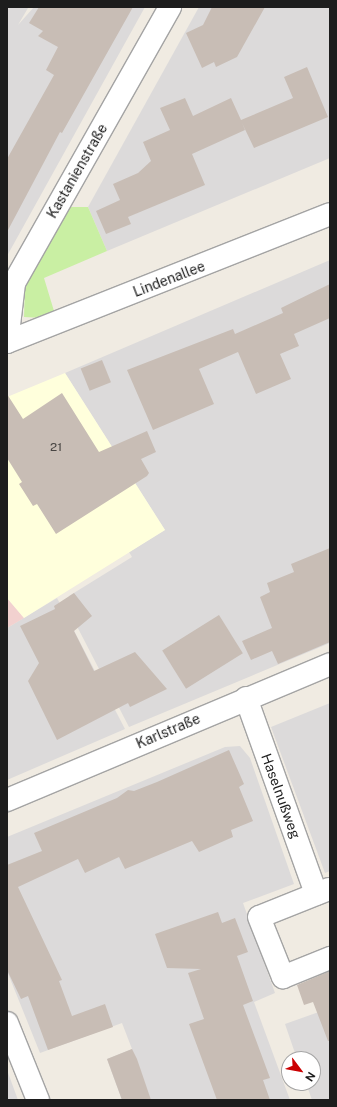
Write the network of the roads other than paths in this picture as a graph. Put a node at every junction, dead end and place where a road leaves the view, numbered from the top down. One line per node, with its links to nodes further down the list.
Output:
1 (170, 7): 3 (street, Kastanienstraße)
2 (330, 214): 3 (street, Lindenallee)
3 (7, 342)
4 (330, 664): 5 (street, Karlstraße)
5 (246, 698): 6 (street, Karlstraße); 7 (street, Haselnußweg)
6 (7, 800)
7 (323, 892): 8 (street, Haselnußweg)
8 (330, 958)
9 (7, 1023): 10 (street)
10 (38, 1100)

